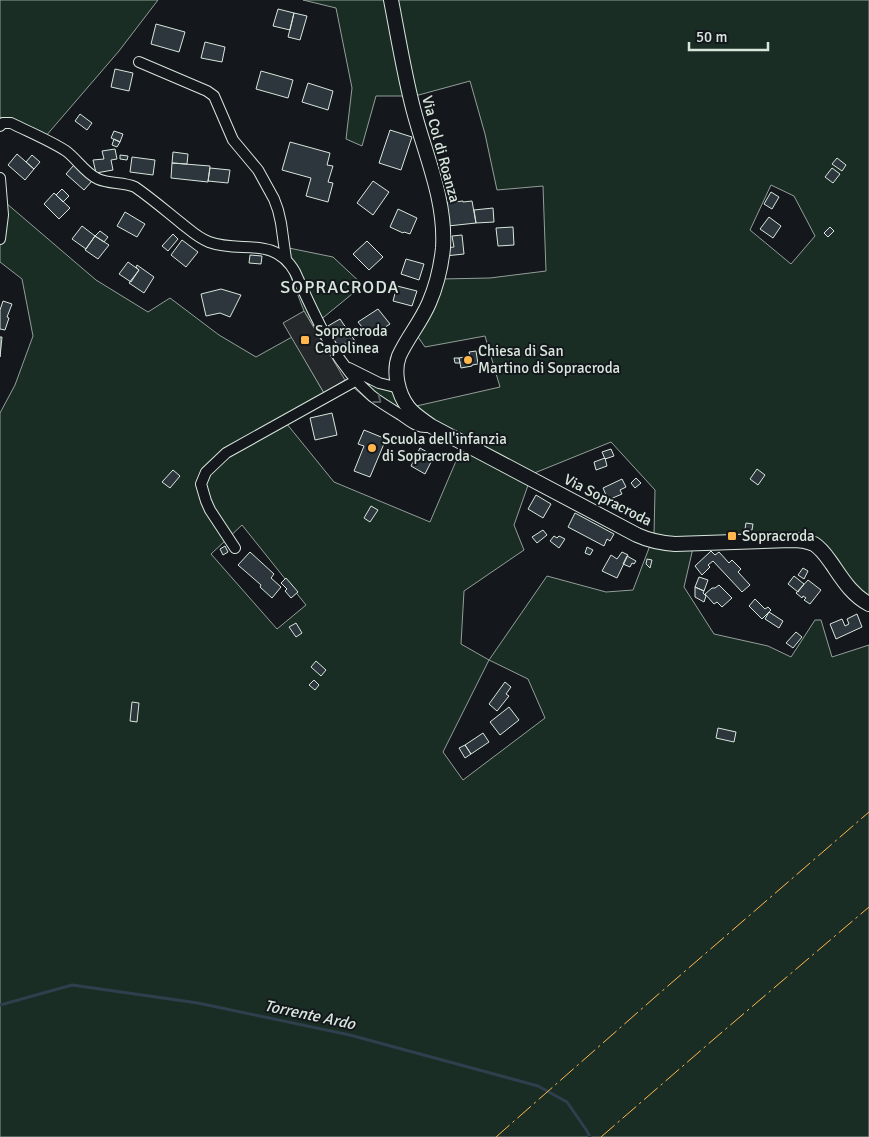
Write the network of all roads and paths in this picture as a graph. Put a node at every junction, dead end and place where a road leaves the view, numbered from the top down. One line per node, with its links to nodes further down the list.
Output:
1 (391, 0): 9 (street, Via Col di Roanza)
2 (139, 62): 6 (street)
3 (0, 125): 6 (street)
4 (0, 178): 5 (street)
5 (0, 238)
6 (286, 259): 7 (street)
7 (344, 365): 8 (street); 9 (street)
8 (357, 380): 10 (street, one-way to 10); 11 (street)
9 (399, 388): 10 (street, Via Sopracroda)
10 (431, 426): 12 (street, Via Sopracroda)
11 (235, 548)
12 (869, 604)

